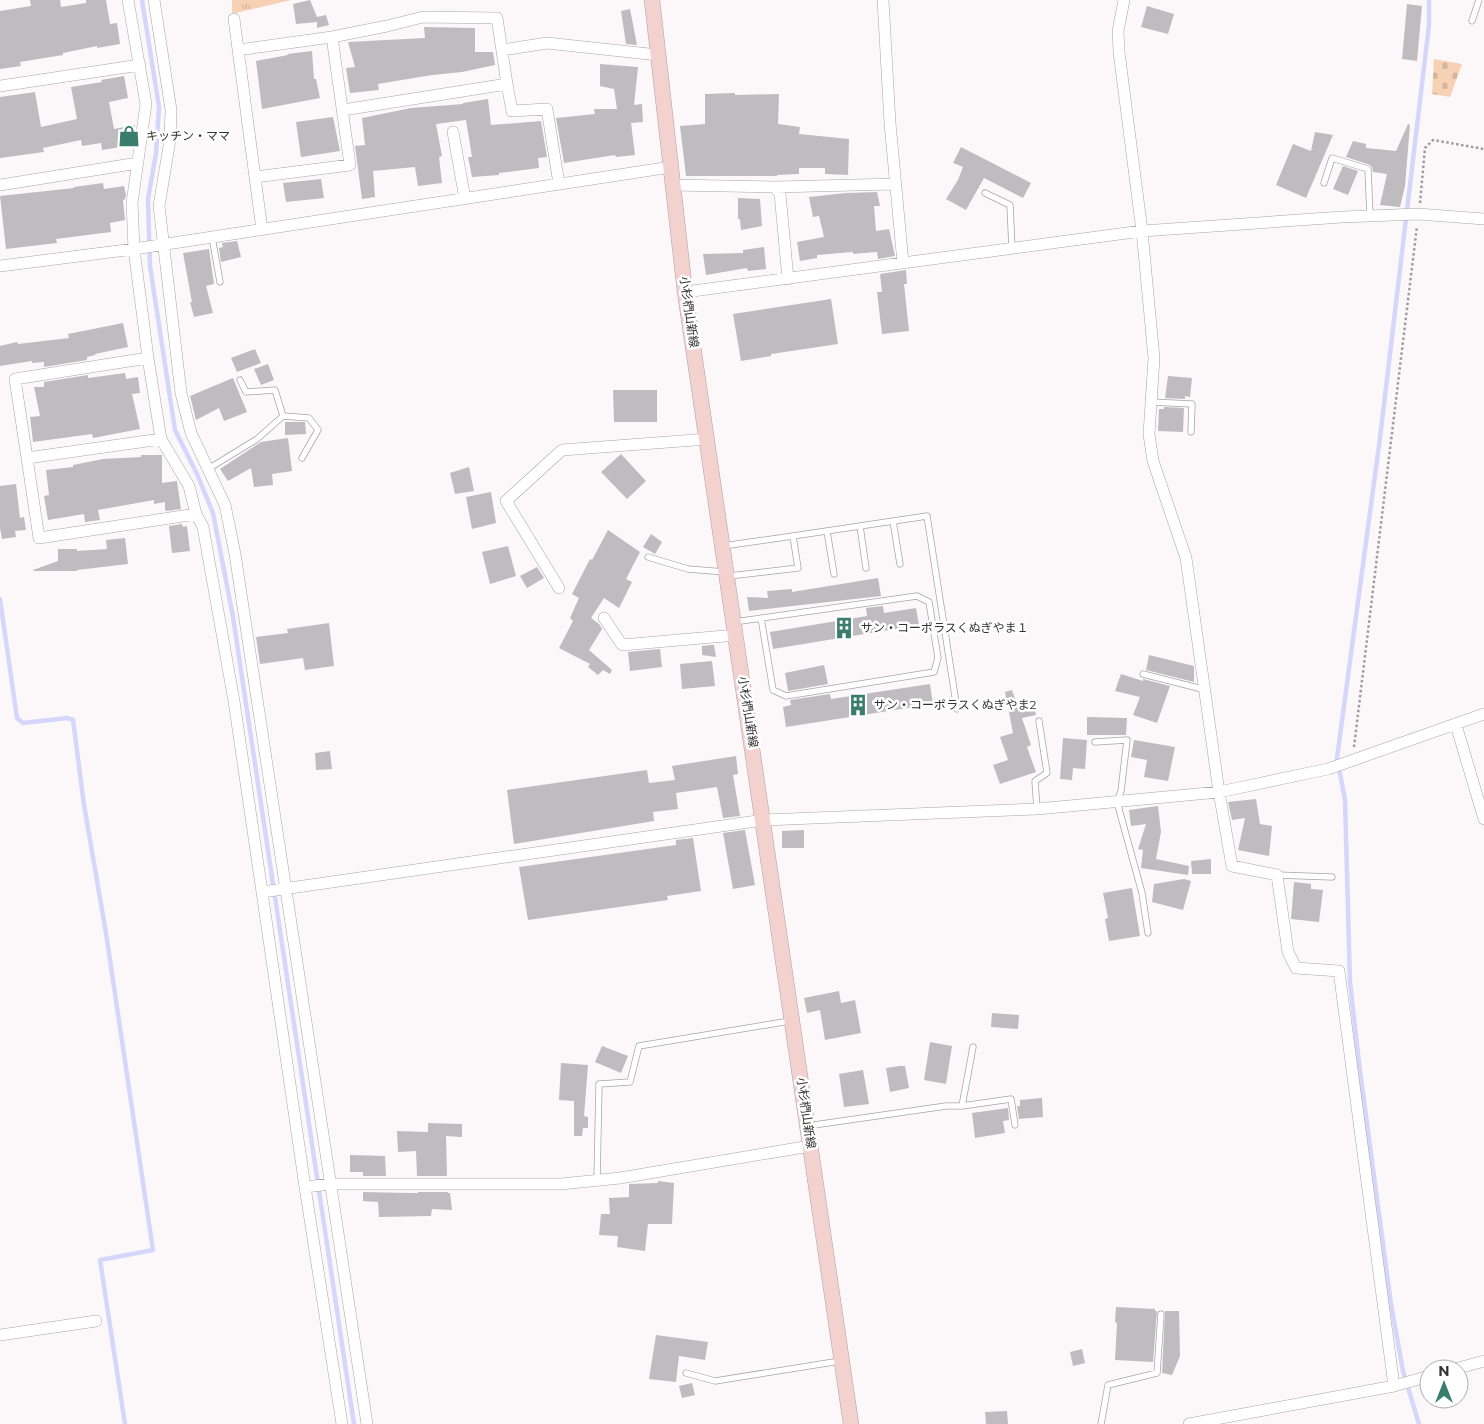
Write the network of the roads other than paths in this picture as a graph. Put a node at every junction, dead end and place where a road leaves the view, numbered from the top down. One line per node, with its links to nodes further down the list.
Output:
1 (128, 0): 13 (street)
2 (154, 0): 34 (street)
3 (652, 0): 12 (main road, 小杉椚山新線)
4 (883, 0): 23 (street)
5 (1124, 0): 32 (street)
6 (1479, 0): 8 (lane)
7 (234, 19): 10 (street)
8 (1472, 21)
9 (332, 37): 10 (street); 11 (street); 16 (street)
10 (238, 50): 20 (street)
11 (502, 50): 12 (street); 14 (street)
12 (658, 55): 19 (main road, 小杉椚山新線)
13 (140, 65): 15 (street); 18 (street)
14 (507, 84): 16 (street); 22 (street)
15 (0, 86)
16 (343, 110): 20 (street)
17 (453, 132): 28 (street)
18 (138, 164): 24 (street); 35 (street)
19 (671, 167): 22 (street); 25 (main road, 小杉椚山新線)
20 (255, 177): 31 (street)
21 (1324, 183): 29 (lane)
22 (559, 184): 28 (street)
23 (896, 184): 26 (street); 37 (street)
24 (0, 185)
25 (673, 185): 26 (street); 41 (main road, 小杉椚山新線)
26 (774, 187): 39 (street)
27 (985, 194): 36 (lane)
28 (465, 199): 31 (street)
29 (1370, 216): 30 (street); 32 (street)
30 (1484, 219)
31 (262, 230): 33 (street)
32 (1142, 231): 36 (street); 44 (street)
33 (212, 237): 34 (street); 40 (lane)
34 (163, 245): 35 (street); 51 (street)
35 (134, 249): 38 (street); 42 (street)
36 (1012, 249): 37 (street)
37 (903, 263): 39 (street)
38 (0, 266)
39 (788, 279): 41 (street)
40 (220, 282)
41 (686, 292): 48 (main road, 小杉椚山新線)
42 (148, 358): 47 (street); 49 (street)
43 (240, 380): 45 (lane)
44 (1151, 402): 46 (lane); 68 (street)
45 (283, 416): 50 (lane); 51 (lane)
46 (1190, 432)
47 (161, 439): 49 (street); 52 (street)
48 (708, 439): 57 (main road, 小杉椚山新線); 63 (street)
49 (27, 458): 52 (street)
50 (302, 458)
51 (208, 469): 81 (street)
52 (196, 514): 82 (street)
53 (893, 521): 54 (lane); 59 (lane); 69 (lane)
54 (860, 526): 55 (lane); 60 (lane)
55 (827, 531): 56 (lane); 62 (lane)
56 (793, 536): 57 (lane); 61 (lane)
57 (723, 546): 61 (main road, 小杉椚山新線)
58 (648, 557): 61 (lane)
59 (900, 564)
60 (866, 568)
61 (728, 574): 66 (main road, 小杉椚山新線)
62 (834, 574)
63 (559, 588)
64 (604, 618): 66 (street)
65 (761, 618): 65 (lane); 66 (lane)
66 (735, 628): 78 (main road, 小杉椚山新線)
67 (1143, 674): 68 (lane)
68 (1206, 690): 74 (street)
69 (957, 709)
70 (1484, 714): 72 (street)
71 (1039, 721): 76 (lane)
72 (1456, 725): 74 (street); 77 (street)
73 (1095, 742): 75 (lane)
74 (1219, 792): 75 (street); 79 (street)
75 (1117, 802): 76 (street); 83 (lane)
76 (1036, 809): 78 (street)
77 (1484, 819)
78 (764, 820): 81 (street); 84 (main road, 小杉椚山新線)
79 (1277, 875): 80 (lane); 101 (street)
80 (1332, 877)
81 (286, 889): 82 (street); 91 (street)
82 (262, 892): 92 (street)
83 (1148, 934)
84 (792, 1021): 88 (main road, 小杉椚山新線); 90 (lane)
85 (973, 1047): 86 (lane)
86 (962, 1106): 87 (lane); 88 (lane)
87 (1015, 1125)
88 (807, 1126): 89 (main road, 小杉椚山新線)
89 (810, 1146): 90 (street); 96 (main road, 小杉椚山新線)
90 (597, 1181): 91 (street)
91 (330, 1184): 92 (street); 103 (street)
92 (306, 1186): 102 (street)
93 (1162, 1314): 105 (lane)
94 (96, 1321): 95 (street)
95 (0, 1336)
96 (842, 1360): 99 (lane); 104 (main road, 小杉椚山新線)
97 (1484, 1361): 98 (street)
98 (1469, 1365)
99 (686, 1373)
100 (1419, 1379): 101 (street)
101 (1394, 1386): 106 (street)
102 (342, 1424)
103 (367, 1424)
104 (851, 1424)
105 (1101, 1424)
106 (1189, 1424)

